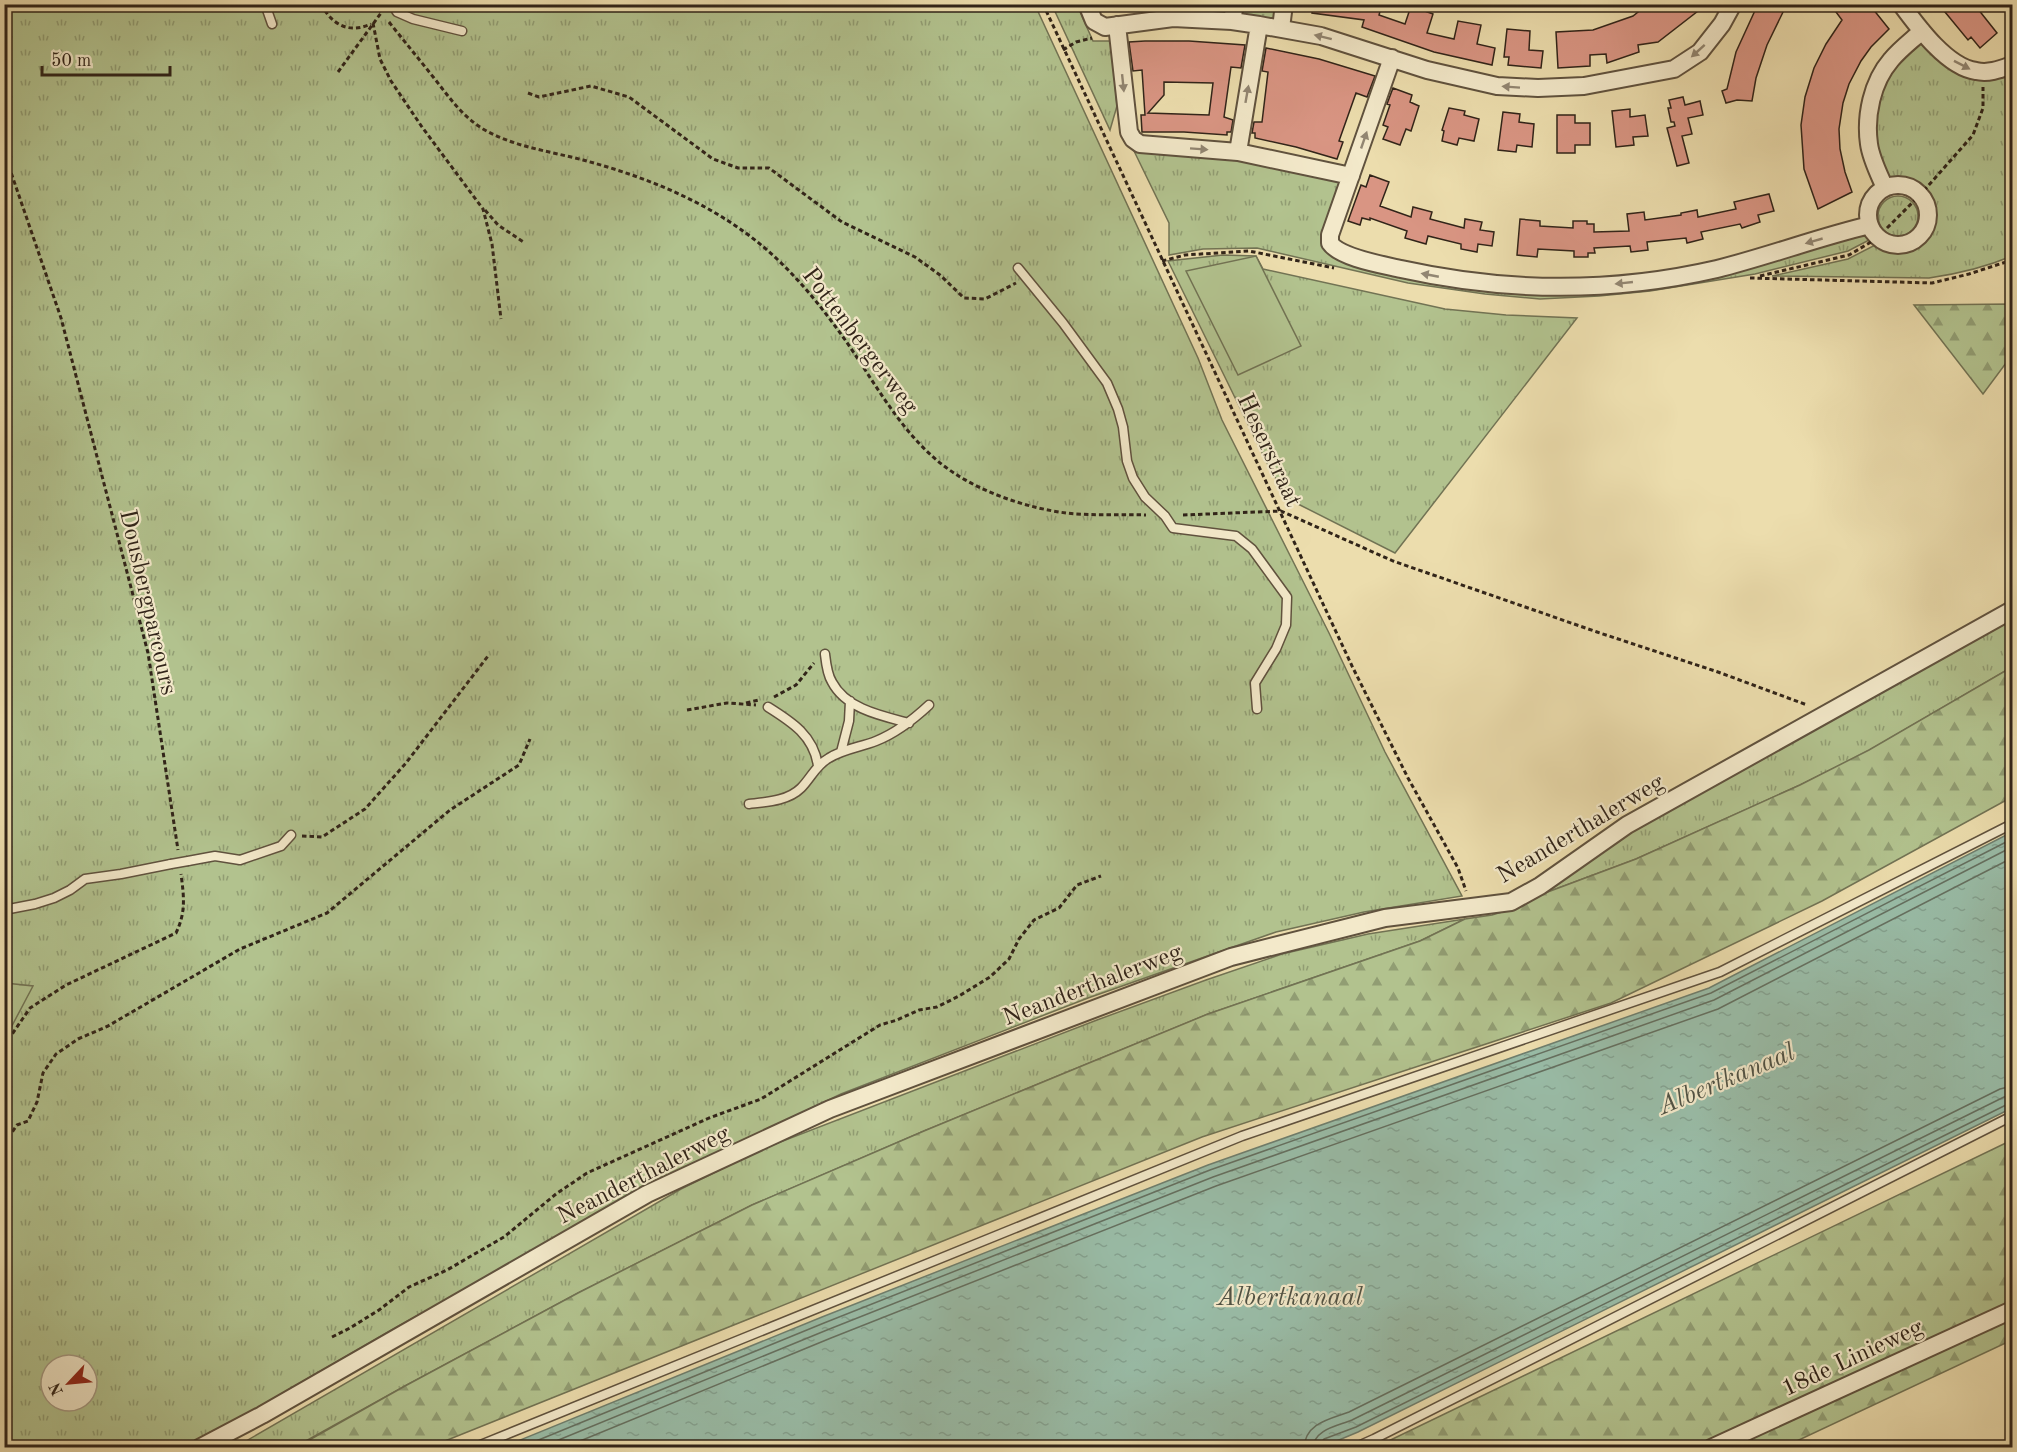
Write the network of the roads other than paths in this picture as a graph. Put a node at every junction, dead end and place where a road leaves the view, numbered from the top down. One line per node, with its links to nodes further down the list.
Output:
1 (264, 4): 8 (lane)
2 (392, 4): 12 (lane)
3 (1087, 4): 9 (street)
4 (1284, 4): 11 (street)
5 (1733, 4): 14 (street, one-way to 14)
6 (1901, 4): 13 (street)
7 (1233, 13): 9 (street); 10 (street)
8 (272, 24)
9 (1117, 25): 16 (street, one-way to 16)
10 (1259, 25): 11 (street); 16 (street, one-way to 10)
11 (1281, 28): 14 (street, one-way to 11)
12 (462, 31)
13 (1922, 31): 15 (street, one-way to 15); 18 (street)
14 (1392, 58): 17 (street, one-way to 14)
15 (2013, 65)
16 (1238, 152): 17 (street)
17 (1351, 176): 19 (street, one-way to 17)
18 (1885, 188): 19 (street); 19 (street)
19 (1870, 225)
20 (1017, 268): 26 (lane)
21 (2013, 610): 36 (street, Neanderthalerweg)
22 (825, 654): 23 (lane)
23 (850, 701): 27 (lane); 28 (lane)
24 (767, 702): 29 (lane)
25 (929, 705): 27 (lane)
26 (1257, 709)
27 (909, 723): 28 (lane)
28 (841, 752): 29 (lane)
29 (818, 766): 30 (lane)
30 (749, 804)
31 (2013, 824): 37 (lane)
32 (291, 835): 33 (lane, bridge)
33 (4, 910)
34 (2013, 1116): 38 (lane)
35 (2013, 1310): 39 (street, 18de Linieweg)
36 (199, 1448)
37 (473, 1448)
38 (1354, 1448)
39 (1711, 1448)

